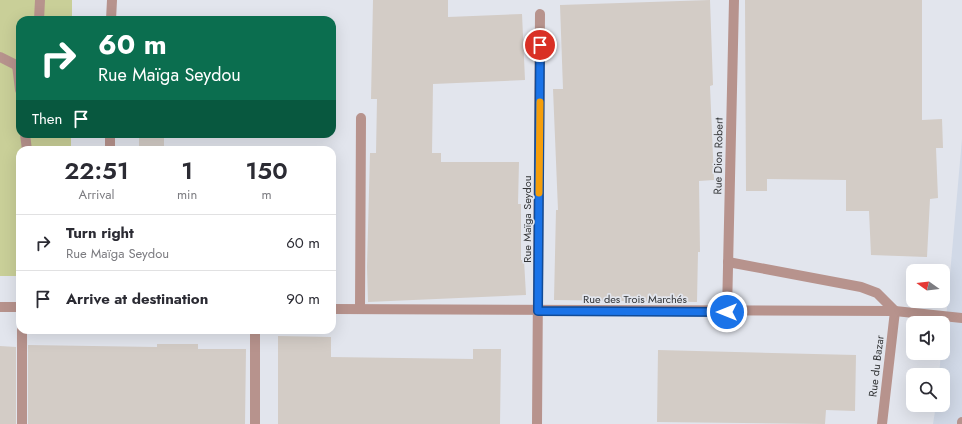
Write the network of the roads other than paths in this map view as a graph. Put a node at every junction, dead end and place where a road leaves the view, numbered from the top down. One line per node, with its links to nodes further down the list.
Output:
1 (40, 0): 5 (street)
2 (112, 0): 6 (street)
3 (734, 0): 10 (street, Rue Dion Robert)
4 (540, 14): 15 (street, Rue Maïga Seydou)
5 (39, 16)
6 (111, 16)
7 (0, 57): 8 (street)
8 (16, 65)
9 (361, 118): 14 (street)
10 (728, 262): 16 (street); 17 (street, Rue Dion Robert)
11 (0, 307): 12 (street)
12 (16, 307)
13 (336, 309): 14 (street, Rue des Trois Marchés)
14 (360, 310): 15 (street, Rue des Trois Marchés)
15 (538, 311): 17 (street, Rue des Trois Marchés); 23 (street, Rue Maïga Seydou)
16 (895, 311): 17 (street, Rue des Trois Marchés); 18 (street, Rue des Trois Marchés); 24 (street, Rue du Bazar)
17 (727, 312)
18 (962, 318)
19 (22, 334): 21 (street)
20 (255, 334): 22 (street)
21 (22, 424)
22 (255, 424)
23 (537, 424)
24 (882, 424)

